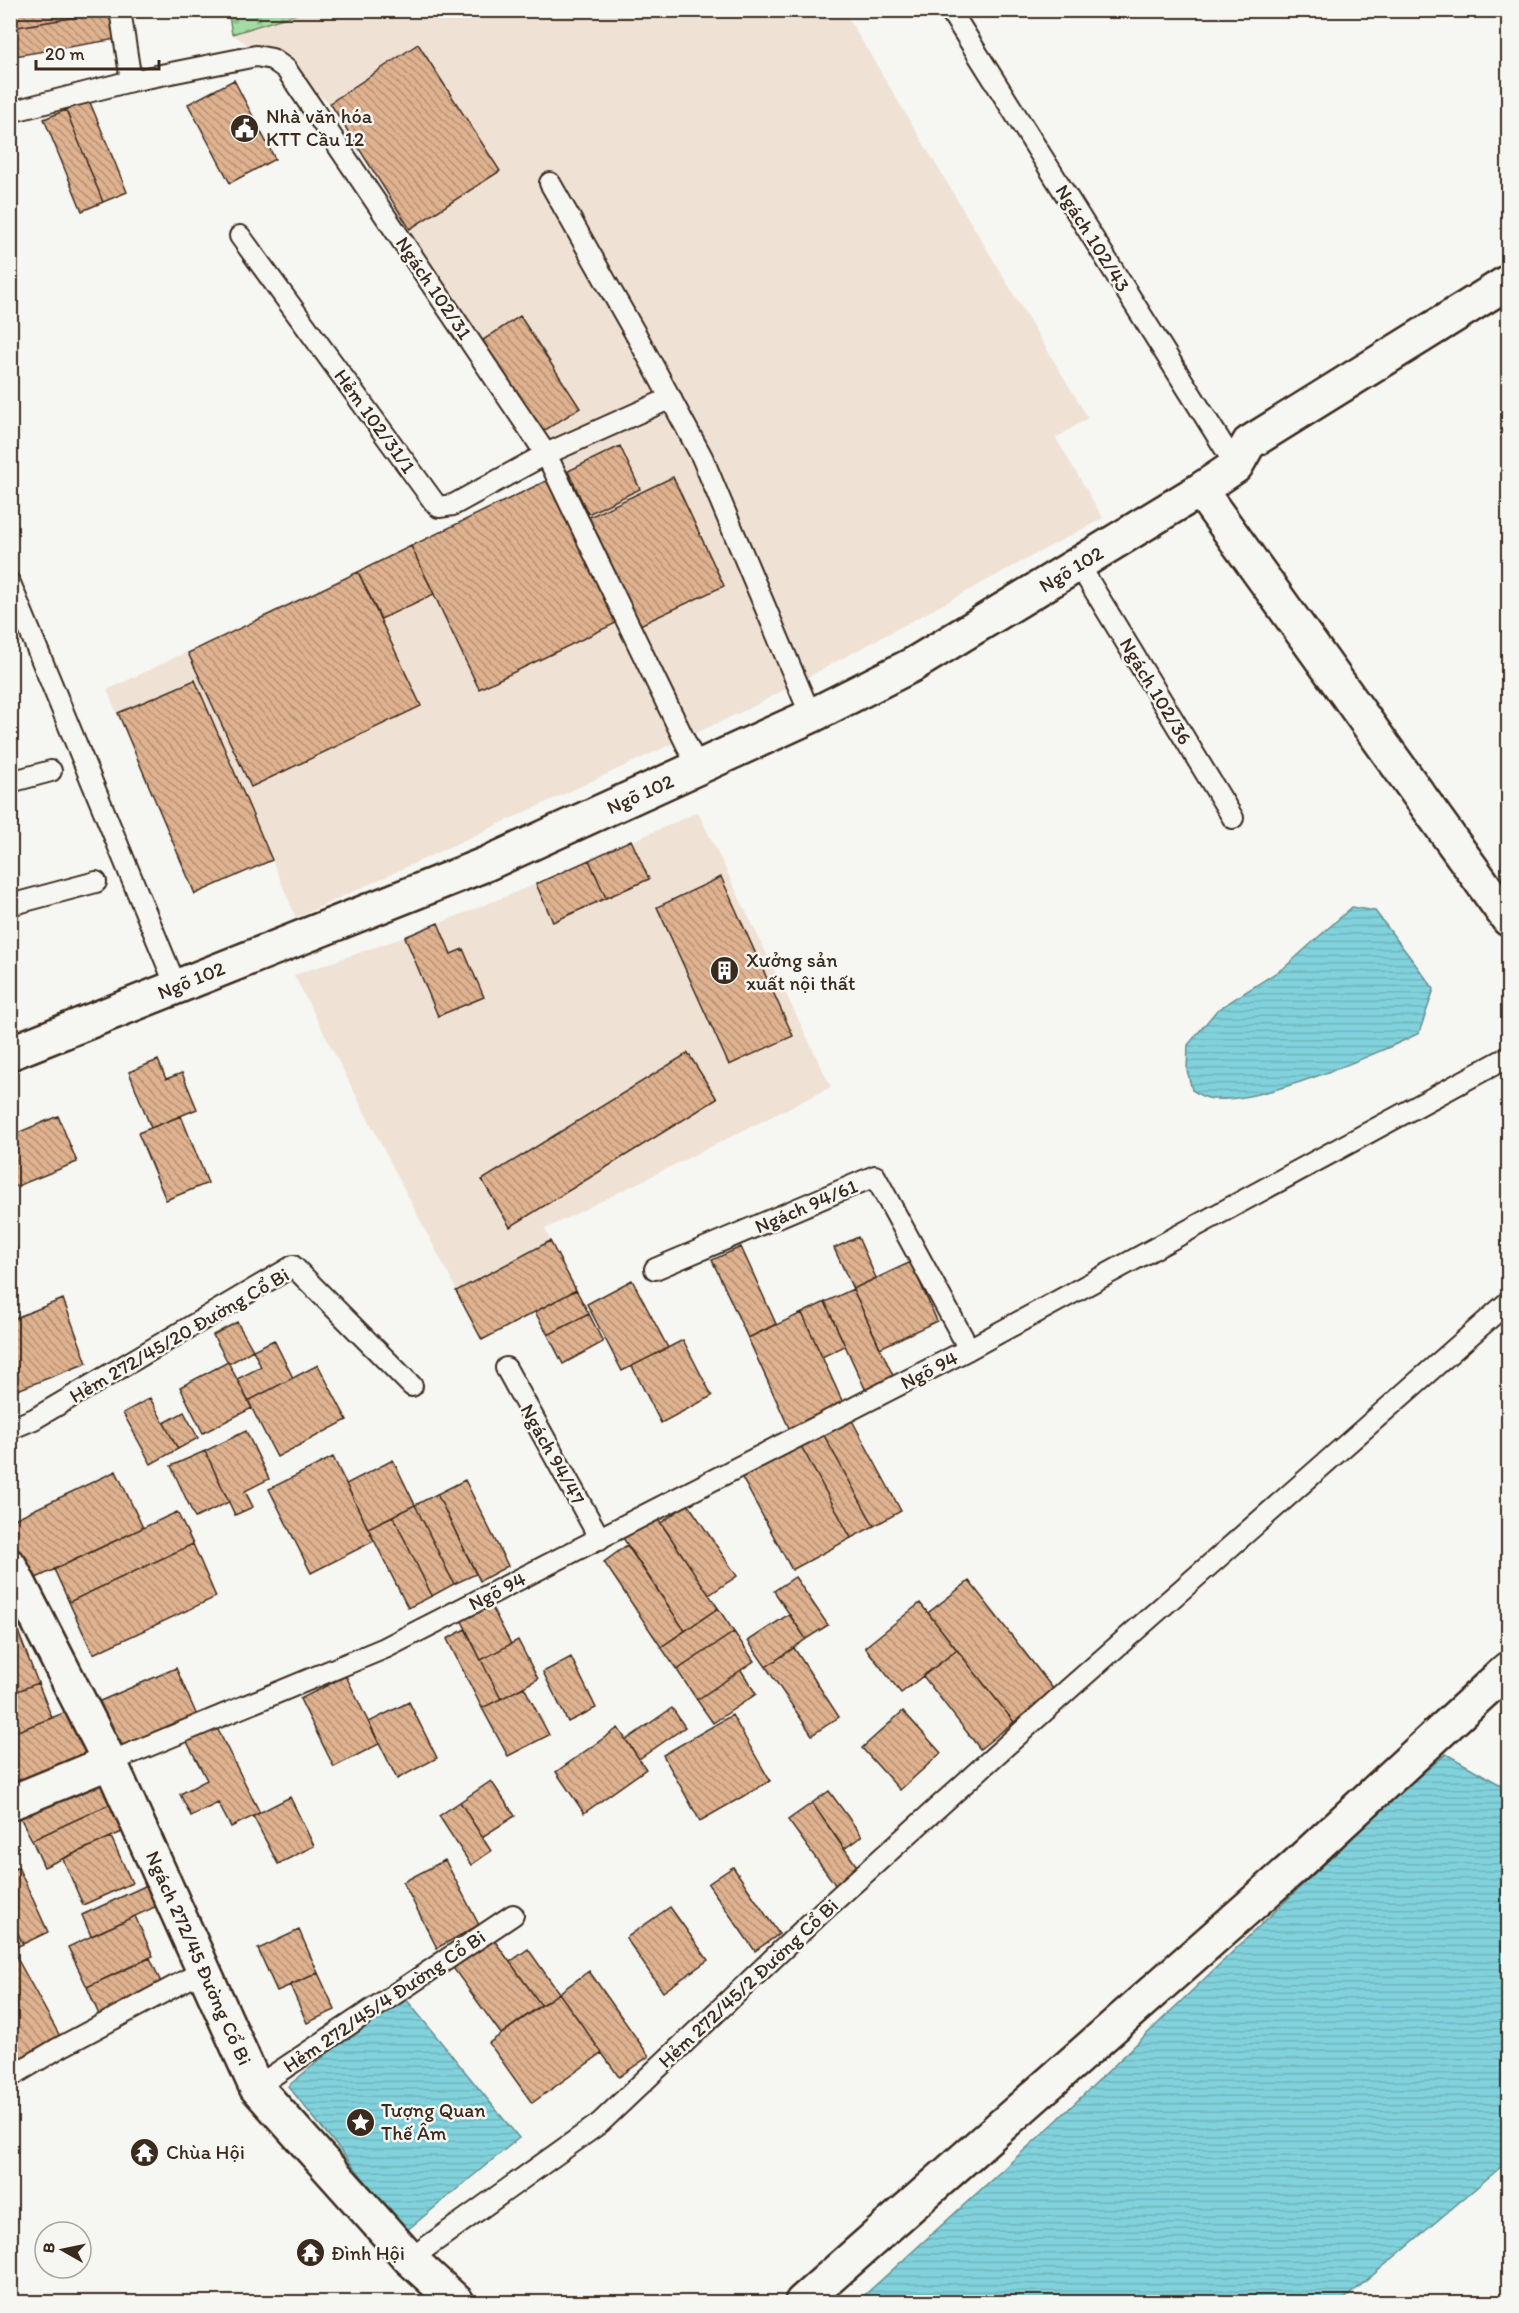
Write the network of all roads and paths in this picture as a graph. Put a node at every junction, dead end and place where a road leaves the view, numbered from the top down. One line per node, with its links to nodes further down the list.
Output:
1 (120, 10): 3 (lane)
2 (950, 10): 10 (lane, Ngách 102/43)
3 (131, 81): 4 (lane, Ngách 102/31); 9 (lane, Ngách 102/31)
4 (10, 112)
5 (550, 183): 8 (lane)
6 (240, 236): 9 (lane, Hẻm 102/31/1)
7 (1509, 282): 10 (street)
8 (671, 398): 9 (lane); 14 (lane)
9 (546, 454): 15 (lane, Ngách 102/31)
10 (1236, 466): 11 (street, Ngõ 102)
11 (1200, 490): 12 (street, Ngõ 102); 21 (street)
12 (1079, 565): 14 (street, Ngõ 102); 18 (lane, Ngách 102/36)
13 (10, 583): 22 (lane)
14 (811, 716): 15 (street, Ngõ 102)
15 (698, 768): 22 (street, Ngõ 102)
16 (51, 771): 17 (lane)
17 (10, 782)
18 (1233, 818)
19 (96, 882): 20 (lane)
20 (10, 905)
21 (1509, 919)
22 (176, 986): 23 (street, Ngõ 102)
23 (10, 1053)
24 (1509, 1058): 27 (lane, Ngõ 94)
25 (655, 1269): 27 (lane, Ngách 94/61)
26 (1509, 1302): 40 (lane, Hẻm 272/45/2 Đường Cổ Bi)
27 (969, 1349): 31 (lane, Ngõ 94)
28 (506, 1368): 31 (lane, Ngách 94/47)
29 (412, 1386): 30 (lane, Hẻm 272/45/20 Đường Cổ Bi)
30 (10, 1429)
31 (600, 1539): 34 (lane, Ngõ 94)
32 (10, 1566): 34 (street, Ngách 272/45 Đường Cổ Bi)
33 (1509, 1669): 42 (street)
34 (110, 1762): 35 (street, Ngõ 94); 37 (street, Ngách 272/45 Đường Cổ Bi)
35 (10, 1803)
36 (513, 1915): 39 (lane, Hẻm 272/45/4 Đường Cổ Bi)
37 (205, 1970): 38 (lane); 39 (street, Ngách 272/45 Đường Cổ Bi)
38 (10, 2077)
39 (256, 2086): 40 (street, Ngách 272/45 Đường Cổ Bi)
40 (410, 2259): 41 (street, Ngách 272/45 Đường Cổ Bi)
41 (457, 2302)
42 (802, 2302)

